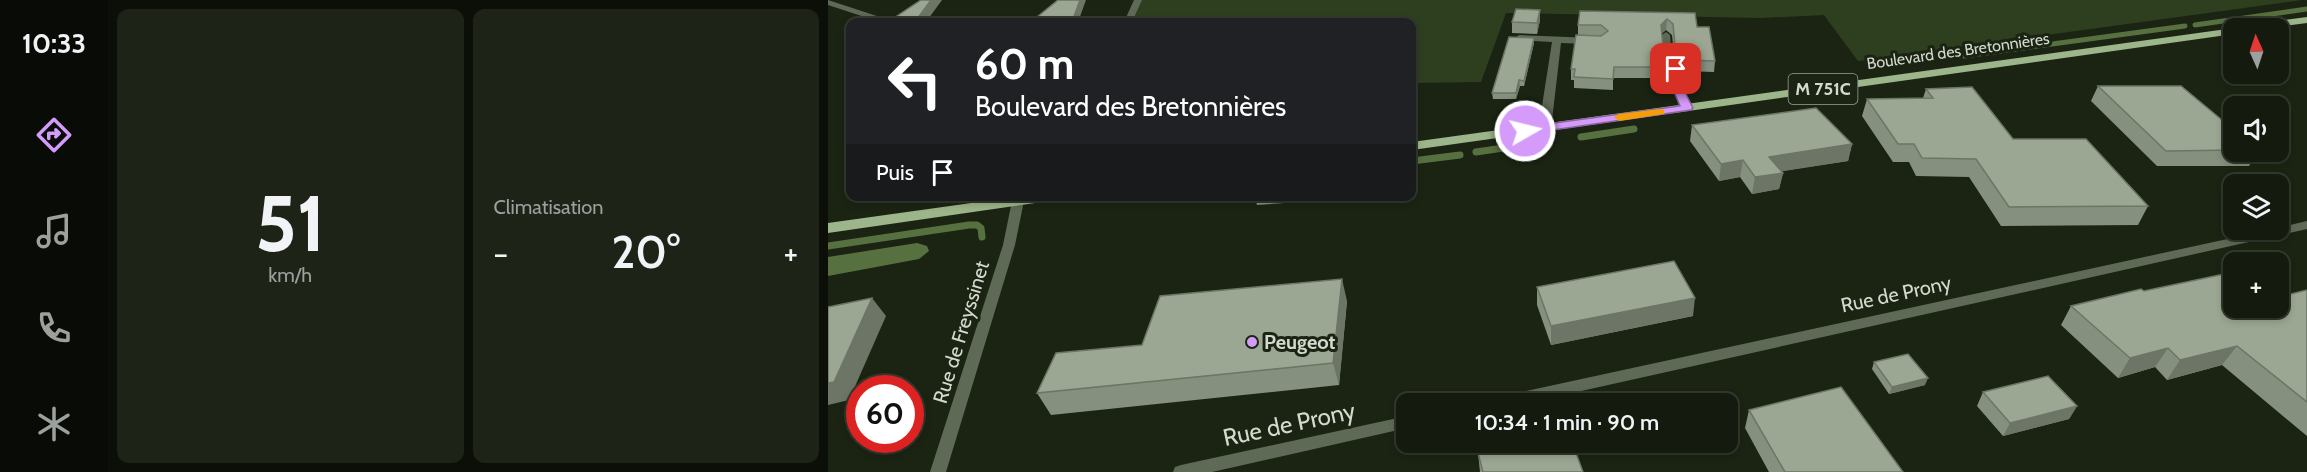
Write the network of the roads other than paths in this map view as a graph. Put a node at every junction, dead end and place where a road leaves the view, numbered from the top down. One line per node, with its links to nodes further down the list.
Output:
1 (1138, 0): 4 (street)
2 (828, 2): 3 (street)
3 (874, 18)
4 (1130, 18)
5 (2307, 20): 6 (main road)
6 (2289, 22)
7 (2223, 33): 12 (main road, Boulevard des Bretonnières / M 751C)
8 (1666, 35): 12 (street)
9 (1509, 38): 10 (street)
10 (1557, 40): 11 (street); 13 (street)
11 (1601, 41)
12 (1687, 108): 13 (main road, Boulevard des Bretonnières / M 751C)
13 (1547, 128): 14 (main road, Boulevard des Bretonnières / M 751C)
14 (1416, 146)
15 (1005, 201): 18 (main road)
16 (1018, 201): 21 (street, Rue de Freyssinet)
17 (2307, 225): 19 (street, Rue de Prony)
18 (828, 228)
19 (1544, 393)
20 (1396, 424): 22 (street, Rue de Prony)
21 (938, 472)
22 (1181, 472)

